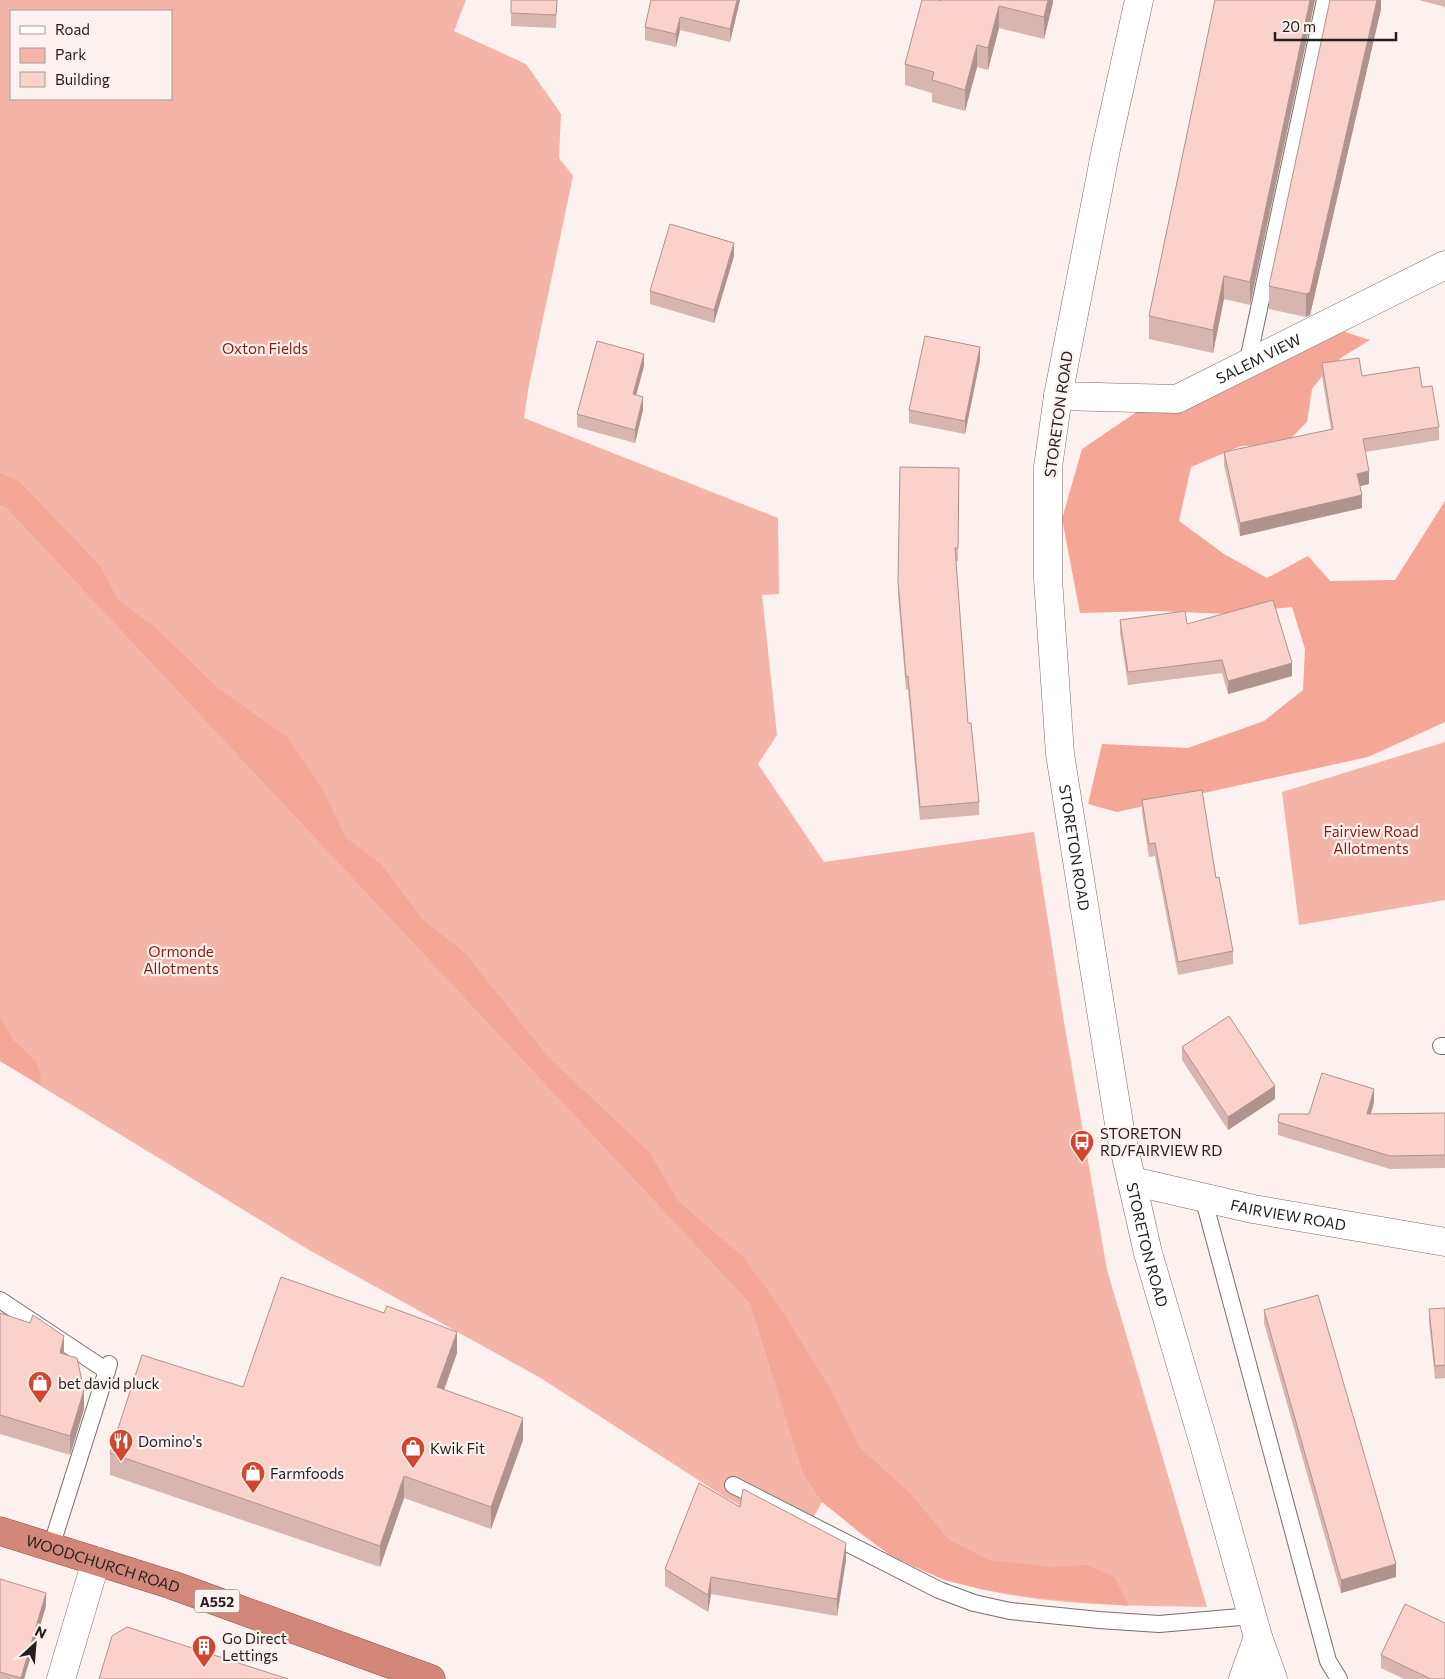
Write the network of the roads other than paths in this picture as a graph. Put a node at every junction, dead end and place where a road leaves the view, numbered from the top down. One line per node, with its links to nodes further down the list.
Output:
1 (1137, 0): 5 (main road, STORETON ROAD)
2 (1325, 0): 4 (lane)
3 (1445, 266): 4 (main road, SALEM VIEW)
4 (1246, 365): 5 (main road, SALEM VIEW)
5 (1058, 396): 6 (main road, STORETON ROAD)
6 (1132, 1181): 7 (main road, FAIRVIEW ROAD); 14 (main road, STORETON ROAD)
7 (1203, 1197): 8 (main road, FAIRVIEW ROAD); 19 (lane)
8 (1445, 1242)
9 (0, 1300): 12 (lane)
10 (733, 1485): 14 (lane)
11 (0, 1531): 12 (highway, WOODCHURCH ROAD / A552)
12 (51, 1547): 13 (highway, WOODCHURCH ROAD / A552)
13 (96, 1562): 15 (main road); 16 (highway, WOODCHURCH ROAD / A552)
14 (1255, 1627): 17 (main road); 18 (main road, STORETON ROAD)
15 (61, 1679)
16 (431, 1679)
17 (1243, 1679)
18 (1273, 1679)
19 (1339, 1679)

